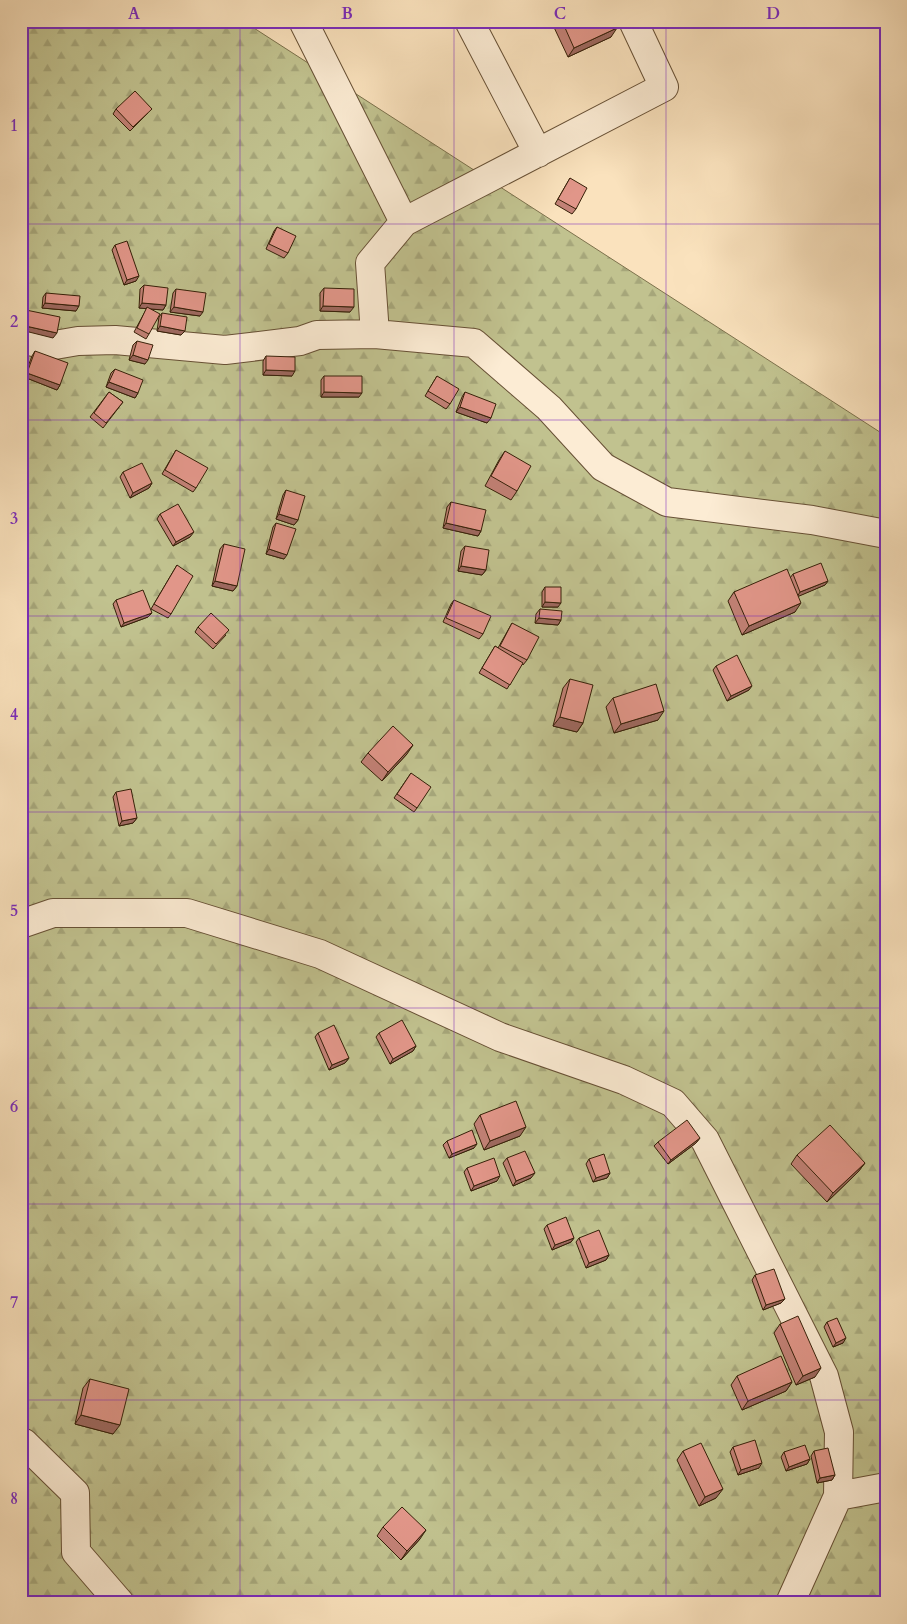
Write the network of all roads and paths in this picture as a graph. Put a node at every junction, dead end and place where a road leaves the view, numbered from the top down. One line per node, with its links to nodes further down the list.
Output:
1 (303, 21): 5 (street)
2 (469, 21): 4 (street)
3 (633, 21): 4 (street)
4 (538, 154): 5 (street)
5 (404, 222): 6 (street)
6 (375, 334): 7 (street); 8 (street)
7 (21, 339)
8 (886, 534)
9 (21, 924): 12 (street)
10 (21, 1442): 13 (street)
11 (886, 1487): 12 (street)
12 (838, 1496): 14 (street)
13 (120, 1603)
14 (790, 1603)

